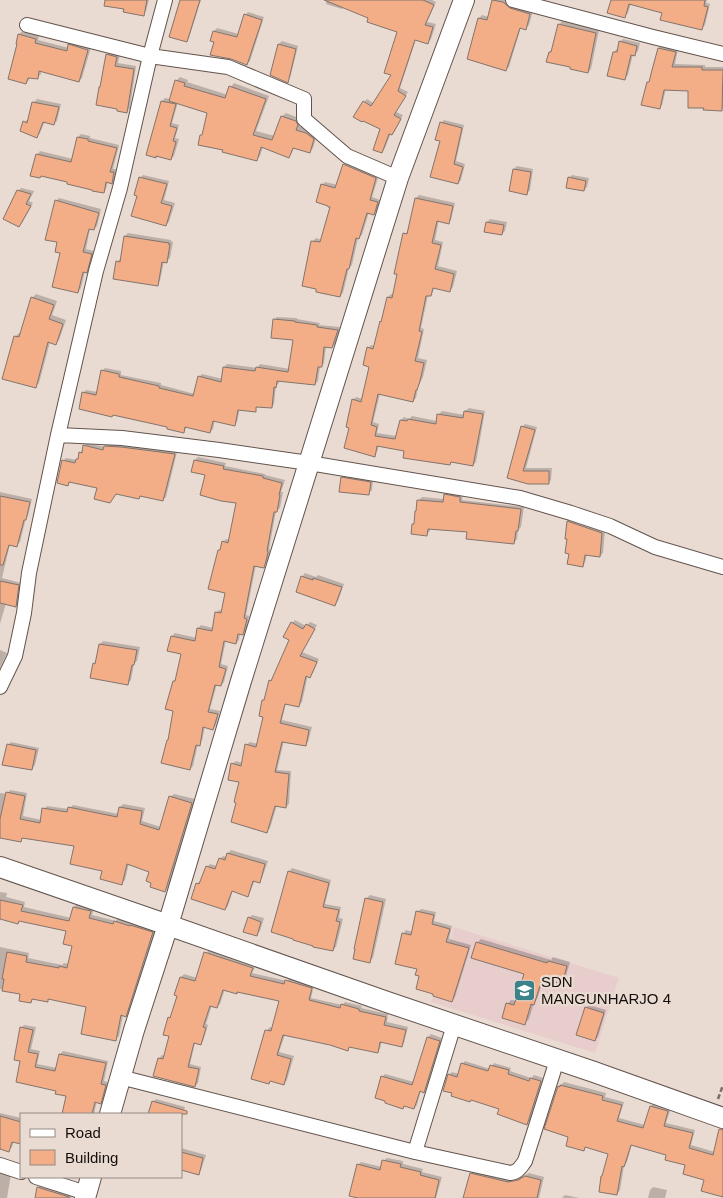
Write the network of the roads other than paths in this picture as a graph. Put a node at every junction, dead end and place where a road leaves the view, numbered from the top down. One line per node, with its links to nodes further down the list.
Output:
1 (165, 0): 6 (street)
2 (464, 0): 7 (street)
3 (513, 0): 5 (street)
4 (27, 25): 6 (street)
5 (723, 54)
6 (150, 56): 7 (street); 8 (street)
7 (398, 178): 9 (street)
8 (58, 435): 9 (street); 11 (street)
9 (309, 463): 10 (street); 13 (street)
10 (723, 567)
11 (0, 687)
12 (0, 867): 13 (street)
13 (168, 924): 14 (street); 16 (street)
14 (454, 1025): 15 (street); 19 (street)
15 (558, 1060): 18 (street); 19 (street)
16 (120, 1078): 17 (street); 19 (street)
17 (110, 1113)
18 (723, 1118)
19 (415, 1152)
20 (0, 1165): 21 (street)
21 (20, 1172)
22 (40, 1178): 23 (street)
23 (87, 1189)

